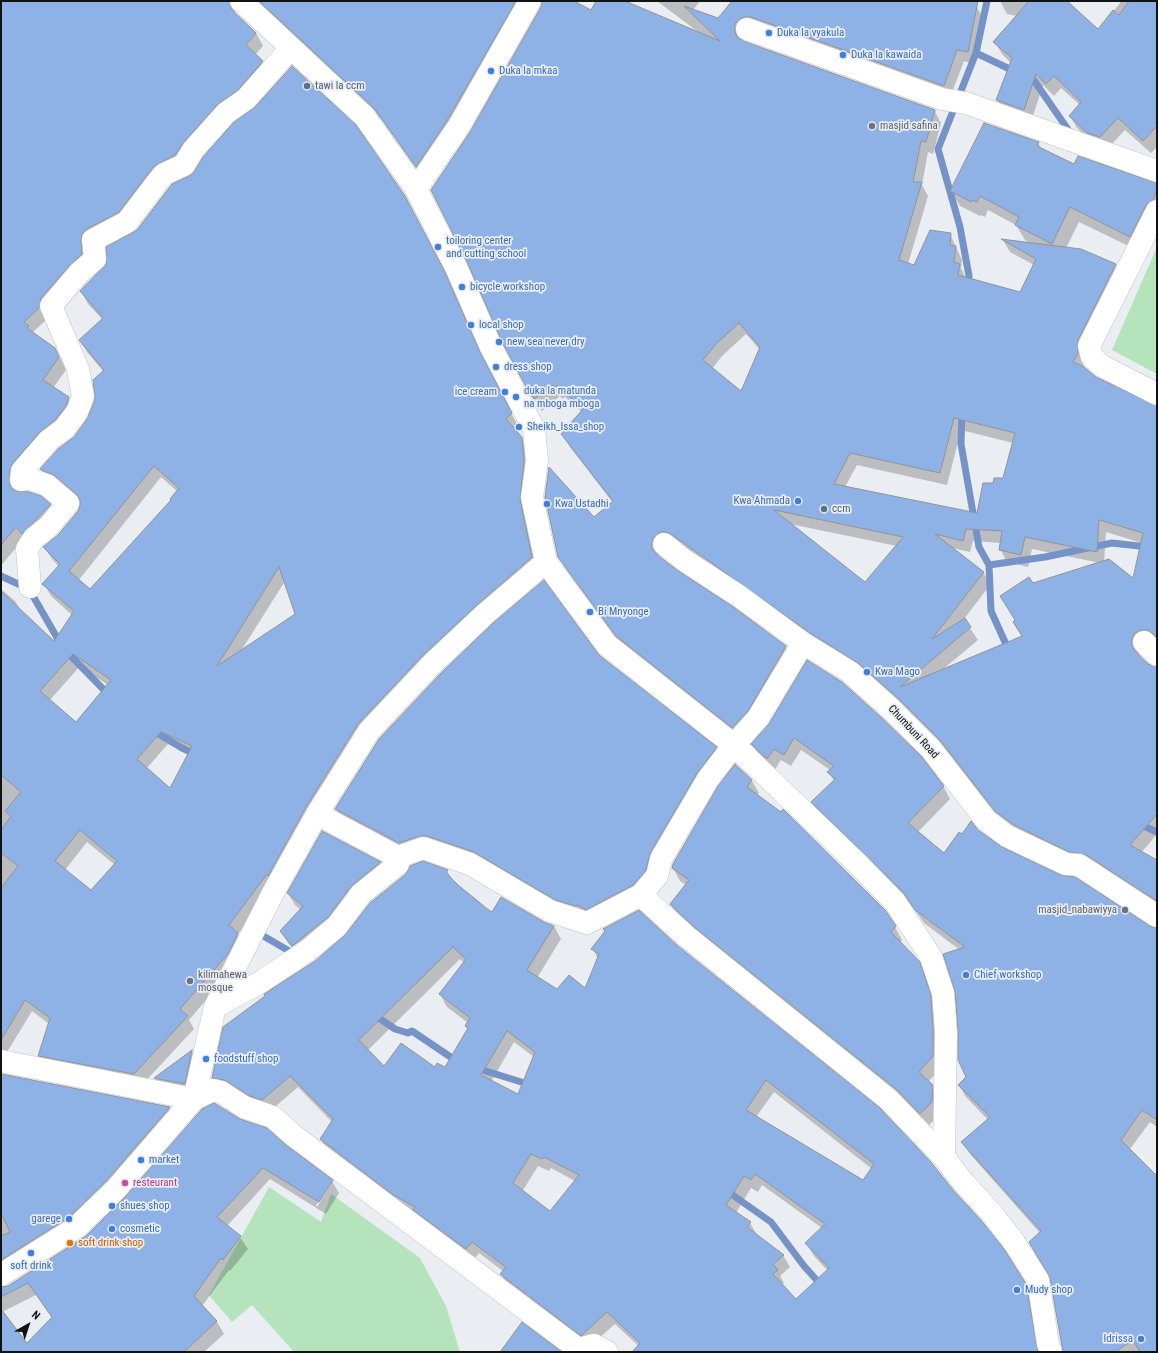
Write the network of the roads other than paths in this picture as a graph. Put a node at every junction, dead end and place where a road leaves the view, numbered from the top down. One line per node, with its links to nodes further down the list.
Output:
1 (241, 1): 4 (street)
2 (530, 1): 6 (street)
3 (747, 29): 5 (street)
4 (291, 48): 6 (street); 11 (street)
5 (1157, 170)
6 (416, 189): 10 (street)
7 (1157, 211): 8 (street)
8 (1157, 394)
9 (664, 544): 12 (street, Chumbuni Road)
10 (546, 562): 13 (street); 14 (street)
11 (30, 587)
12 (803, 643): 13 (street); 17 (street, Chumbuni Road)
13 (734, 745): 16 (street); 21 (street)
14 (317, 814): 15 (street); 18 (street)
15 (398, 857): 16 (street); 18 (street)
16 (641, 895): 21 (street)
17 (1157, 916)
18 (215, 1007): 20 (street)
19 (1, 1061): 20 (street)
20 (194, 1099): 22 (street); 23 (street)
21 (944, 1157): 25 (street)
22 (1, 1275)
23 (581, 1351): 24 (street)
24 (607, 1352)
25 (1051, 1352)

